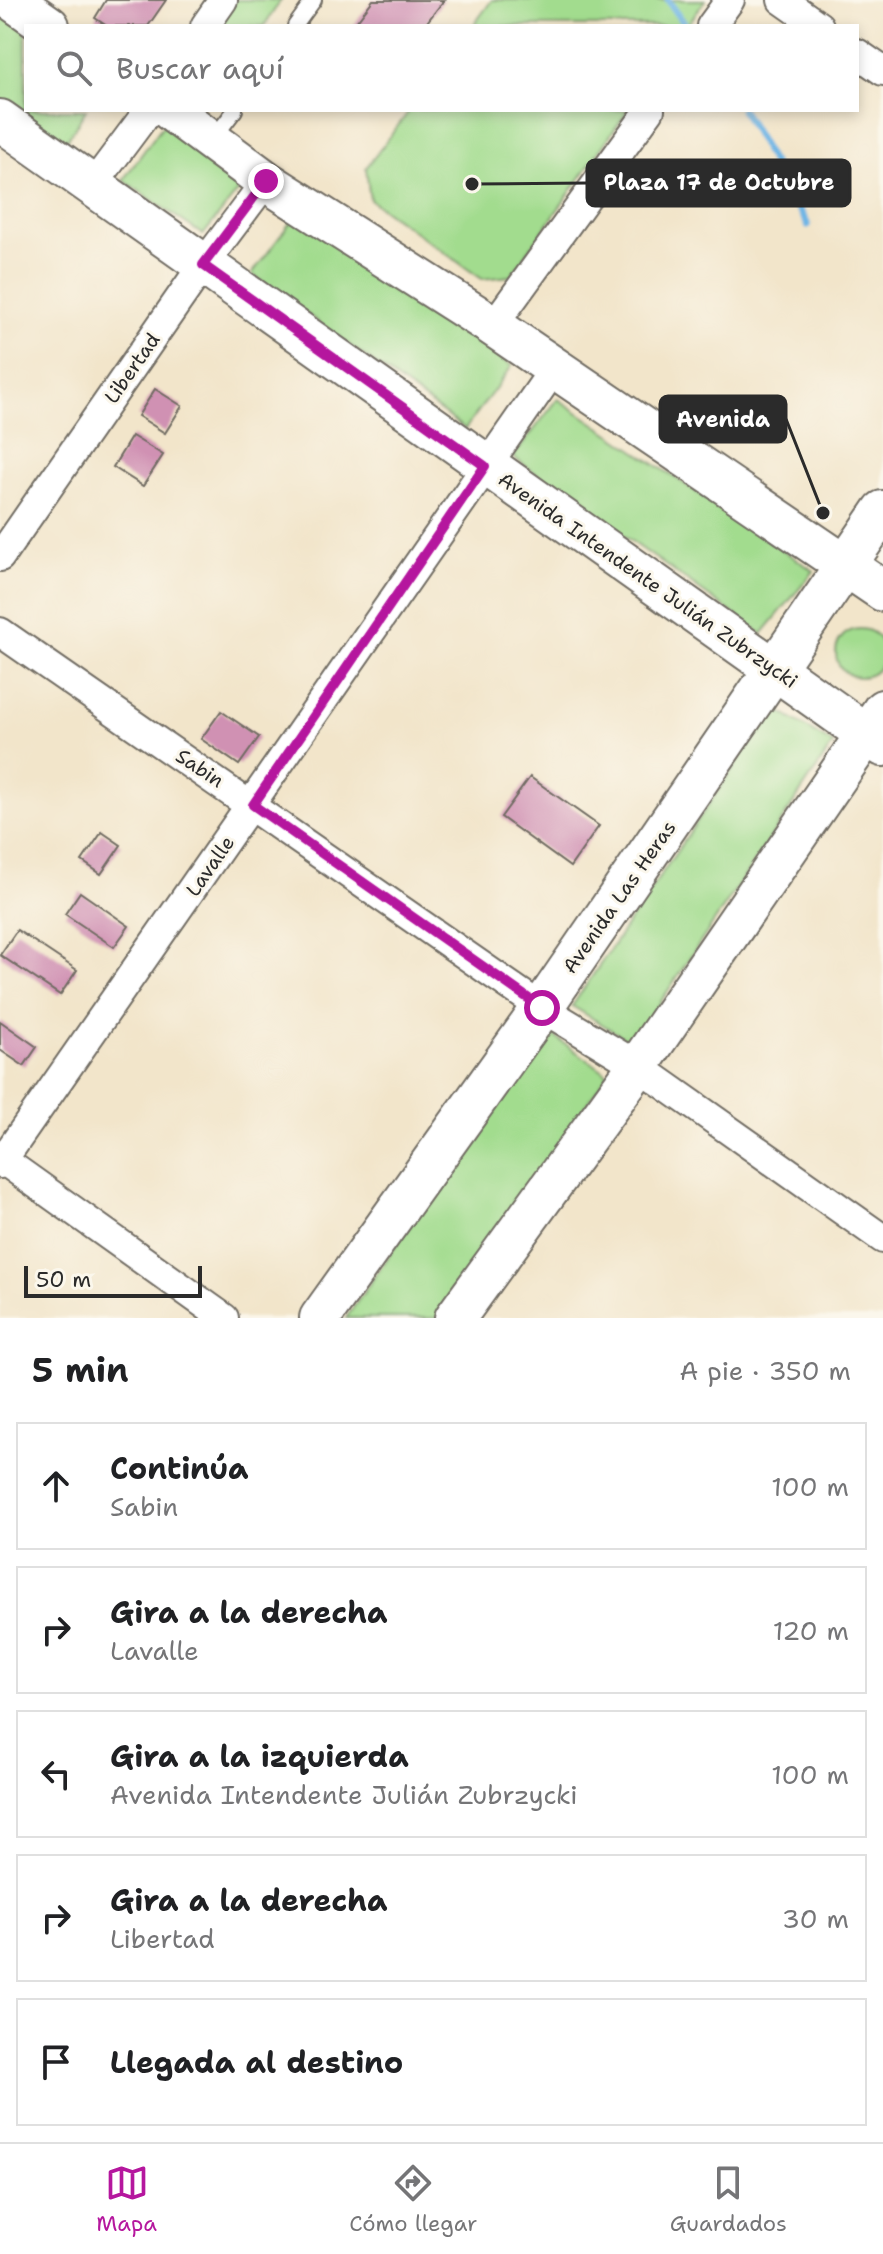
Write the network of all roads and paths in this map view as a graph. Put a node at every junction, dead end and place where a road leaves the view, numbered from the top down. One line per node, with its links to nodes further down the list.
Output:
1 (12, 0): 6 (main road)
2 (223, 0): 7 (street)
3 (314, 0): 8 (lane)
4 (730, 0): 9 (street)
5 (782, 0): 10 (street)
6 (46, 24)
7 (206, 24)
8 (296, 24)
9 (712, 24)
10 (816, 24)
11 (859, 54): 12 (street)
12 (883, 71)
13 (148, 112): 19 (street)
14 (177, 112): 17 (main road)
15 (649, 112): 21 (street)
16 (0, 120): 19 (main road, Avenida Intendente Julián Zubrzycki)
17 (224, 125): 18 (main road)
18 (266, 181): 20 (street, Libertad); 21 (main road)
19 (93, 185): 20 (main road, Avenida Intendente Julián Zubrzycki)
20 (203, 265): 23 (main road, Avenida Intendente Julián Zubrzycki); 25 (street, Libertad)
21 (493, 326): 22 (main road)
22 (554, 369): 23 (street, Lavalle); 26 (main road)
23 (485, 466): 29 (main road, Avenida Intendente Julián Zubrzycki); 31 (street, Lavalle)
24 (883, 511): 26 (main road, Avenida Las Heras)
25 (0, 557)
26 (847, 564): 27 (main road); 29 (main road, Avenida Las Heras)
27 (883, 591)
28 (0, 632): 31 (street, Sabin)
29 (776, 671): 30 (main road, Avenida Intendente Julián Zubrzycki); 32 (main road, Avenida Las Heras)
30 (877, 730): 33 (main road)
31 (253, 805): 32 (street, Sabin); 34 (street, Lavalle)
32 (542, 1008): 33 (street, Sabin); 37 (main road, Avenida Las Heras)
33 (638, 1066): 35 (street, Sabin); 38 (main road)
34 (1, 1161): 36 (street)
35 (883, 1239)
36 (224, 1318)
37 (320, 1318)
38 (455, 1318)

